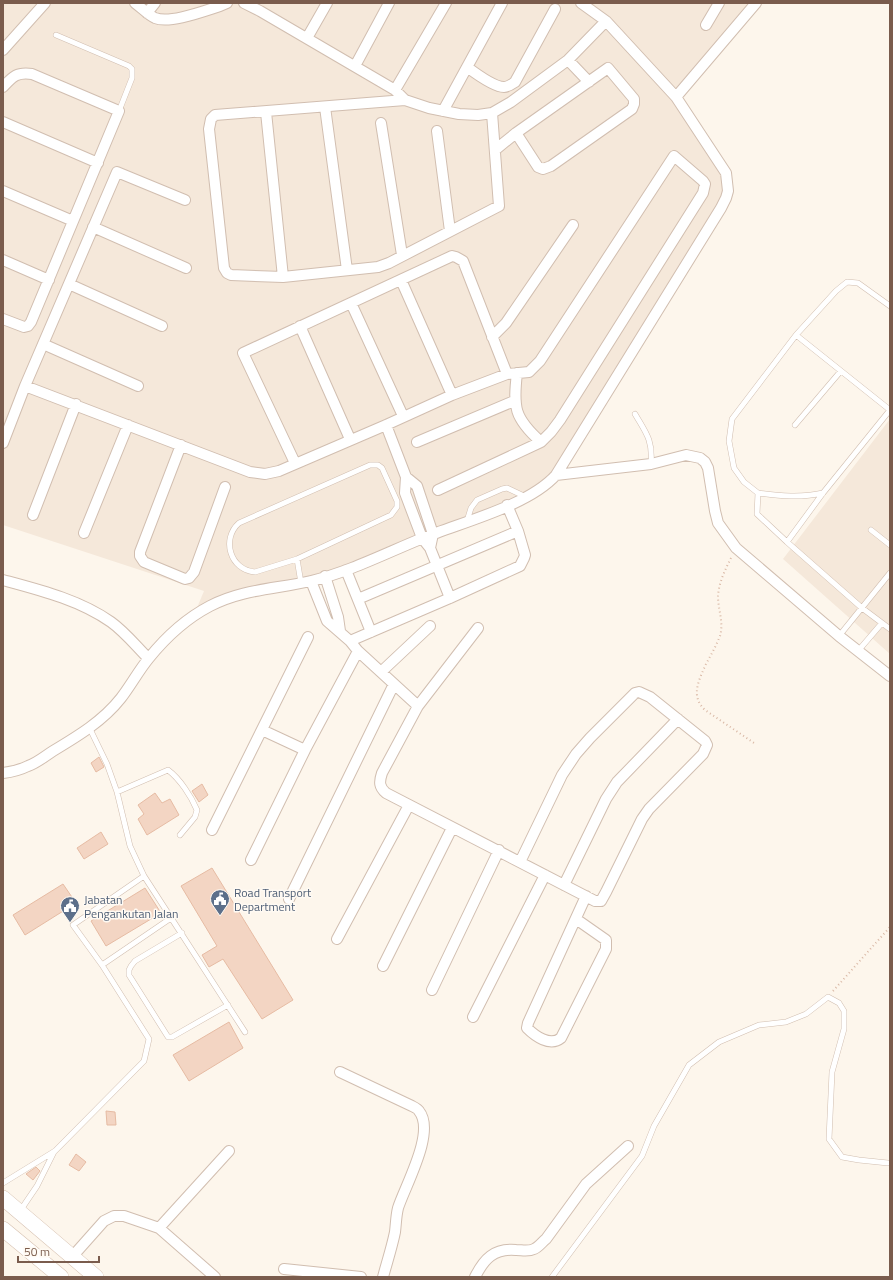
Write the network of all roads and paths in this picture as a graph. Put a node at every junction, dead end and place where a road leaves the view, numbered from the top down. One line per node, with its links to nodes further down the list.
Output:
1 (45, 3): 20 (street)
2 (135, 3): 15 (street)
3 (155, 3): 15 (street)
4 (244, 3): 13 (street)
5 (327, 3): 19 (street)
6 (389, 3): 22 (street)
7 (446, 3): 26 (street)
8 (502, 3): 23 (street)
9 (581, 3): 16 (street)
10 (719, 3): 17 (street)
11 (756, 3): 27 (street)
12 (222, 4): 15 (street)
13 (263, 7): 19 (street)
14 (554, 9): 23 (street)
15 (147, 13)
16 (606, 21): 21 (street); 27 (street)
17 (706, 25)
18 (56, 35): 30 (lane)
19 (307, 38): 22 (street)
20 (3, 50)
21 (568, 60): 24 (street); 33 (street)
22 (355, 66): 26 (street)
23 (467, 67): 31 (street)
24 (589, 82): 37 (street); 37 (street)
25 (3, 86): 30 (street)
26 (395, 90): 28 (street)
27 (676, 97): 82 (street)
28 (405, 100): 29 (street); 31 (street)
29 (325, 107): 32 (street); 49 (street)
30 (119, 111): 39 (street)
31 (443, 111): 33 (street)
32 (266, 112): 50 (street); 50 (street)
33 (492, 113): 38 (street)
34 (3, 122): 39 (street)
35 (381, 123): 46 (street)
36 (437, 131): 45 (street)
37 (516, 133): 38 (street)
38 (495, 150): 45 (street)
39 (98, 163): 42 (street)
40 (3, 191): 42 (street)
41 (185, 200): 44 (street)
42 (74, 221): 51 (street)
43 (573, 225): 60 (street)
44 (93, 226): 48 (street); 53 (street)
45 (450, 230): 46 (street)
46 (402, 255): 49 (street)
47 (3, 260): 51 (street)
48 (186, 268)
49 (347, 270): 50 (street)
50 (283, 277)
51 (49, 280): 56 (street)
52 (401, 280): 54 (street); 60 (street); 66 (street)
53 (69, 284): 57 (street); 61 (street)
54 (351, 303): 58 (street); 71 (street)
55 (890, 306): 59 (lane)
56 (3, 318)
57 (162, 326)
58 (300, 326): 75 (street); 80 (street)
59 (796, 335): 62 (lane); 86 (lane)
60 (492, 337): 63 (street)
61 (43, 344): 64 (street); 65 (street)
62 (840, 372): 69 (lane); 74 (lane)
63 (512, 374): 66 (street); 67 (street); 77 (street)
64 (25, 386): 68 (street); 78 (street)
65 (138, 386)
66 (452, 395): 71 (street)
67 (514, 401): 76 (street); 77 (street)
68 (76, 404): 72 (street); 90 (street)
69 (890, 410): 87 (lane)
70 (634, 414): 81 (lane)
71 (403, 416): 73 (street)
72 (128, 425): 79 (street); 94 (street)
73 (386, 425): 75 (street); 83 (street)
74 (796, 425)
75 (350, 439): 80 (street)
76 (417, 442)
77 (540, 442): 85 (street)
78 (3, 443)
79 (181, 445): 80 (street); 84 (street)
80 (295, 463)
81 (651, 464): 82 (street); 100 (street)
82 (556, 475): 88 (street)
83 (406, 477): 95 (street); 96 (street)
84 (225, 487)
85 (438, 490)
86 (758, 493): 87 (lane); 97 (lane)
87 (823, 494): 97 (lane)
88 (526, 497): 89 (street); 91 (lane)
89 (507, 506): 91 (street); 92 (street)
90 (33, 515)
91 (467, 522): 95 (street)
92 (518, 530): 102 (street); 108 (street)
93 (871, 530): 98 (lane)
94 (84, 533)
95 (433, 534): 96 (street); 99 (street)
96 (422, 538): 99 (street); 103 (street)
97 (788, 542): 110 (lane)
98 (890, 545)
99 (430, 548): 102 (street)
100 (736, 548): 117 (street); 130 (path)
101 (297, 559): 101 (lane); 107 (lane)
102 (437, 565): 108 (street); 109 (street)
103 (346, 570): 105 (street); 109 (street)
104 (890, 573): 110 (lane)
105 (325, 576): 107 (street); 115 (street)
106 (3, 580): 122 (street)
107 (306, 582): 115 (street); 122 (street)
108 (450, 598): 116 (street)
109 (358, 599): 116 (street)
110 (862, 608): 111 (lane); 117 (lane)
111 (882, 623): 114 (lane); 121 (lane)
112 (430, 626): 123 (street)
113 (478, 628): 126 (street)
114 (890, 629)
115 (340, 631): 119 (street)
116 (371, 632): 119 (street)
117 (840, 636): 121 (street)
118 (308, 637): 129 (street)
119 (350, 641): 120 (street)
120 (358, 651): 123 (street); 131 (street)
121 (858, 651): 124 (street)
122 (148, 658): 128 (street)
123 (381, 672): 125 (street)
124 (890, 676)
125 (394, 684): 126 (street); 145 (street)
126 (418, 706): 134 (street)
127 (678, 719): 140 (street); 143 (street); 144 (street)
128 (90, 729): 132 (street); 133 (lane)
129 (262, 730): 131 (street); 136 (street)
130 (754, 743)
131 (305, 750): 139 (street)
132 (3, 773)
133 (117, 792): 137 (lane); 142 (lane)
134 (409, 805): 135 (street); 150 (street)
135 (452, 828): 138 (street); 152 (street)
136 (212, 830)
137 (180, 834)
138 (499, 850): 140 (street); 153 (street)
139 (251, 860)
140 (520, 862): 141 (street)
141 (545, 875): 143 (street); 156 (street)
142 (144, 876): 146 (lane); 151 (lane)
143 (564, 885): 144 (street)
144 (586, 896): 147 (street)
145 (289, 899)
146 (171, 918): 149 (lane); 151 (lane)
147 (576, 919): 147 (street)
148 (890, 927): 154 (path)
149 (182, 933): 155 (lane); 155 (lane)
150 (337, 939)
151 (102, 965): 160 (lane)
152 (384, 966)
153 (432, 990)
154 (828, 997): 162 (lane); 176 (lane)
155 (228, 1006): 157 (lane)
156 (473, 1017)
157 (245, 1032)
158 (340, 1072): 174 (street)
159 (628, 1146): 175 (street)
160 (55, 1151): 163 (lane); 165 (lane)
161 (229, 1151): 166 (street)
162 (888, 1163)
163 (3, 1184)
164 (3, 1198): 165 (main road)
165 (20, 1212): 168 (main road)
166 (159, 1228): 168 (street); 172 (street)
167 (3, 1229): 170 (main road)
168 (72, 1257): 171 (main road)
169 (284, 1269): 173 (street)
170 (61, 1277)
171 (96, 1277)
172 (215, 1277)
173 (361, 1277)
174 (383, 1277)
175 (475, 1277)
176 (552, 1277)

